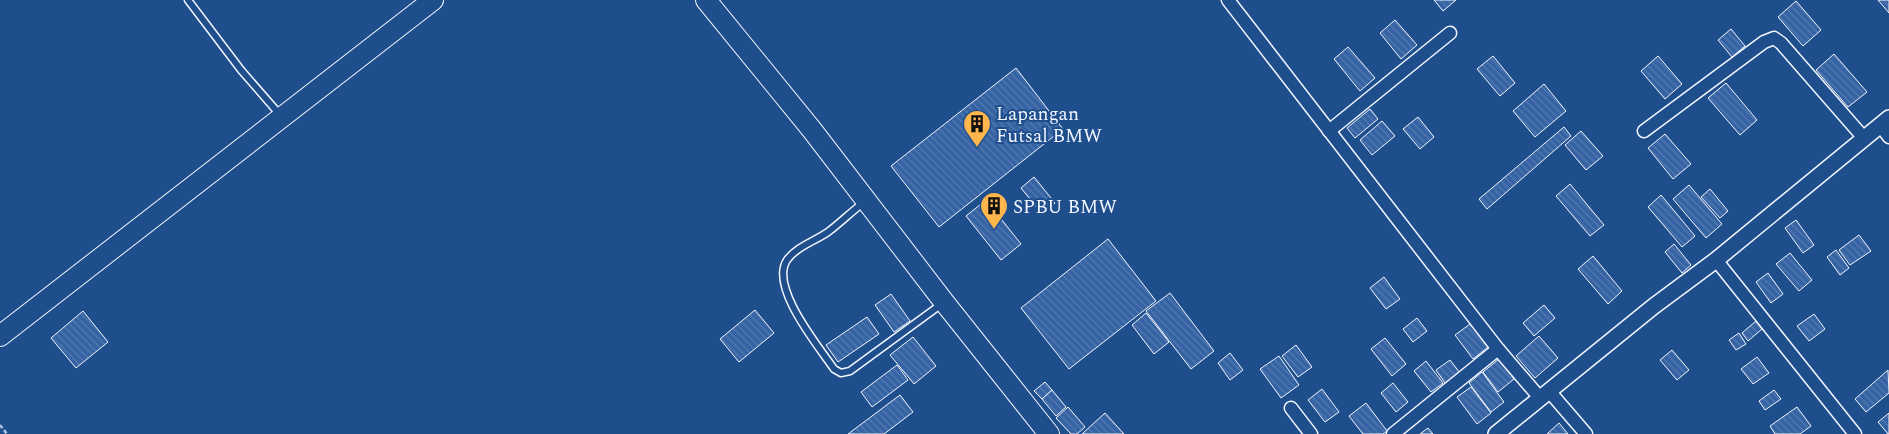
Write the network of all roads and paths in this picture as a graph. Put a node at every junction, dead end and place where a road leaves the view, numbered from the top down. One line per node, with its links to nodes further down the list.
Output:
1 (188, 0): 6 (lane)
2 (433, 0): 6 (highway)
3 (706, 0): 11 (highway)
4 (1228, 0): 9 (street)
5 (1450, 33): 9 (street)
6 (281, 117): 14 (highway)
7 (1886, 127): 10 (street)
8 (1644, 130): 10 (street)
9 (1329, 131): 15 (street)
10 (1863, 137): 12 (street)
11 (866, 201): 13 (highway); 13 (lane)
12 (1716, 260): 16 (street); 25 (street)
13 (944, 302): 20 (highway)
14 (0, 336)
15 (1498, 349): 16 (street); 22 (street)
16 (1544, 395): 23 (street); 24 (street)
17 (1290, 408): 21 (street)
18 (0, 425): 19 (path)
19 (7, 434)
20 (1049, 434)
21 (1311, 434)
22 (1393, 434)
23 (1496, 434)
24 (1586, 434)
25 (1855, 434)

